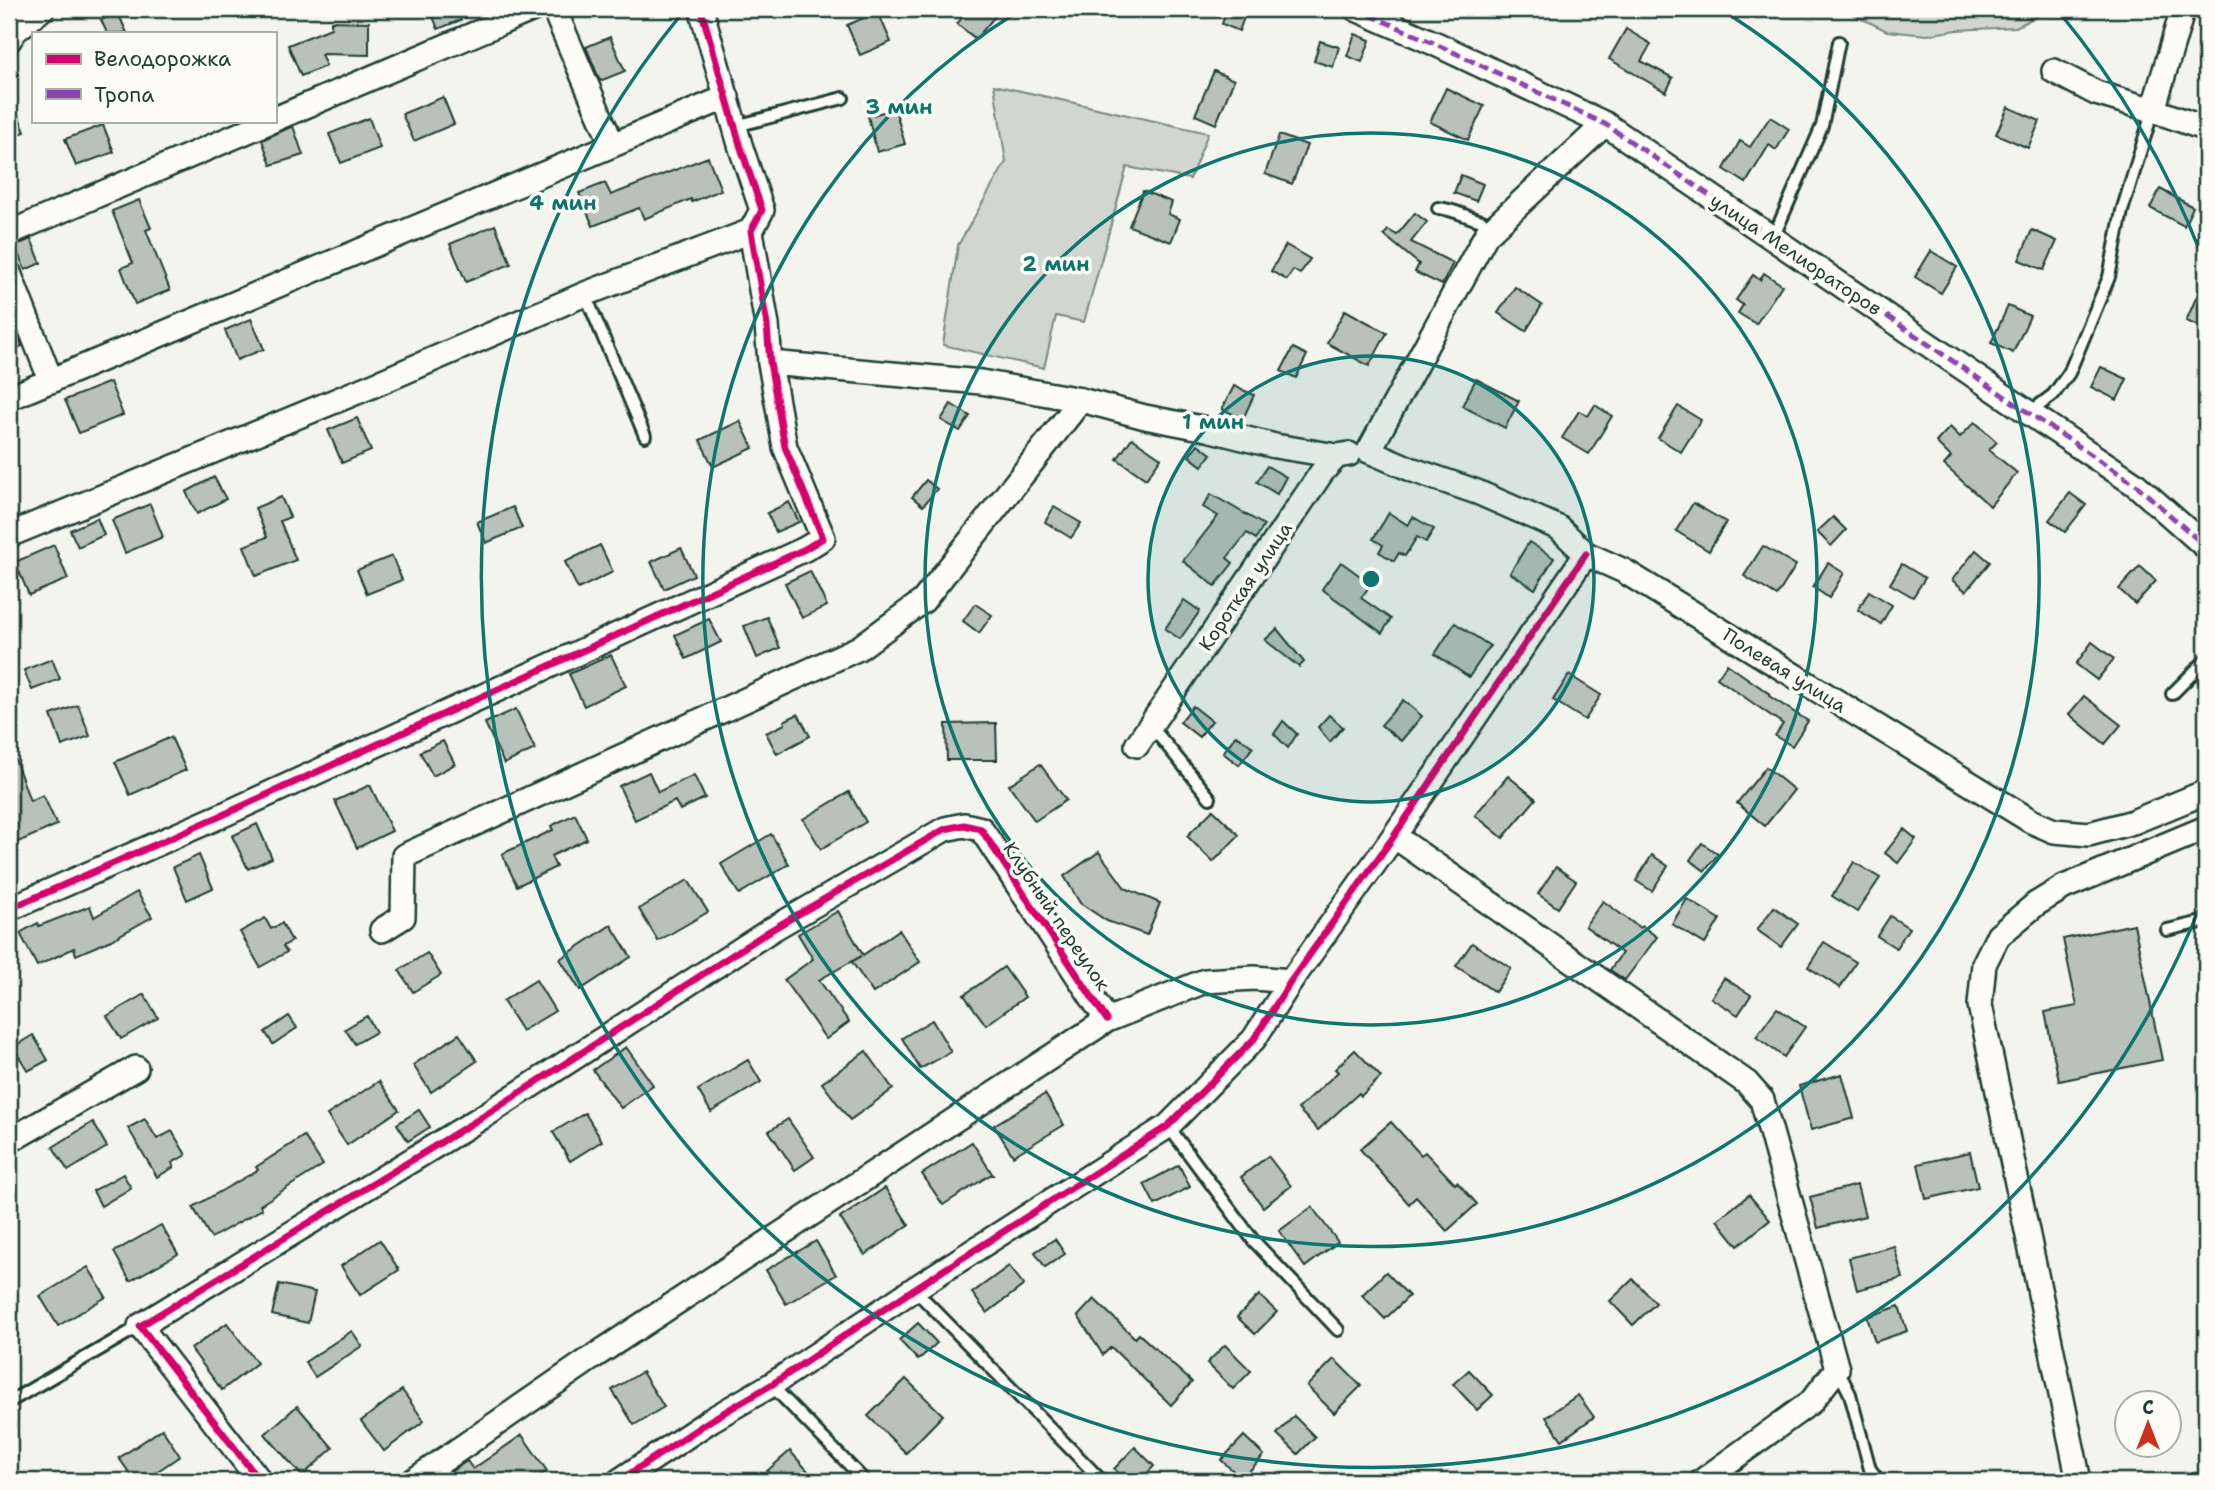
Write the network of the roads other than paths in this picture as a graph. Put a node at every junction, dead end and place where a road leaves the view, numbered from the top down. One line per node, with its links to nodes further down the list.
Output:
1 (42, 9): 7 (street)
2 (533, 9): 13 (street)
3 (554, 9): 18 (street)
4 (701, 9): 10 (street)
5 (1356, 9): 15 (street, улица Мелиораторов)
6 (2183, 9): 12 (street)
7 (9, 40)
8 (1839, 42): 23 (lane)
9 (2054, 71): 12 (street)
10 (727, 97): 16 (street); 18 (street)
11 (843, 98): 16 (lane)
12 (2153, 110): 17 (street); 30 (lane)
13 (276, 119)
14 (268, 122): 21 (street)
15 (1605, 124): 22 (street); 23 (street, улица Мелиораторов)
16 (736, 126): 20 (street)
17 (2206, 129)
18 (612, 144): 27 (street)
19 (1438, 208): 22 (lane)
20 (751, 231): 25 (street); 26 (street)
21 (9, 233)
22 (1486, 235): 32 (street)
23 (1773, 239): 30 (street, улица Мелиораторов)
24 (9, 273): 27 (street)
25 (585, 294): 31 (lane); 34 (street)
26 (771, 363): 29 (street); 45 (street)
27 (51, 381): 28 (street)
28 (9, 398)
29 (1081, 400): 33 (street); 47 (street)
30 (2029, 414): 35 (street, улица Мелиораторов)
31 (645, 436)
32 (1369, 451): 33 (street); 36 (street, Полевая улица)
33 (1337, 456): 39 (street, Короткая улица)
34 (9, 535)
35 (2206, 547)
36 (1586, 554): 41 (street, Полевая улица); 44 (street)
37 (2206, 660): 38 (lane)
38 (2172, 694)
39 (1151, 726): 40 (street, Короткая улица); 42 (lane)
40 (1137, 745)
41 (2206, 792)
42 (1210, 798)
43 (2206, 828): 67 (street)
44 (1394, 836): 49 (street); 57 (street)
45 (9, 909)
46 (2206, 921): 48 (lane)
47 (382, 930)
48 (2167, 930)
49 (1291, 981): 50 (street); 52 (street)
50 (1107, 1020): 55 (street, Клубный переулок); 61 (street)
51 (136, 1068): 53 (street)
52 (1168, 1126): 54 (street); 56 (lane)
53 (9, 1141)
54 (914, 1289): 58 (street); 64 (lane)
55 (140, 1326): 59 (lane); 60 (street)
56 (1338, 1330)
57 (1837, 1369): 65 (street); 66 (lane)
58 (771, 1385): 62 (street); 63 (lane)
59 (9, 1402)
60 (260, 1481)
61 (413, 1481)
62 (619, 1481)
63 (865, 1481)
64 (1102, 1481)
65 (1702, 1481)
66 (1879, 1481)
67 (2079, 1481)

